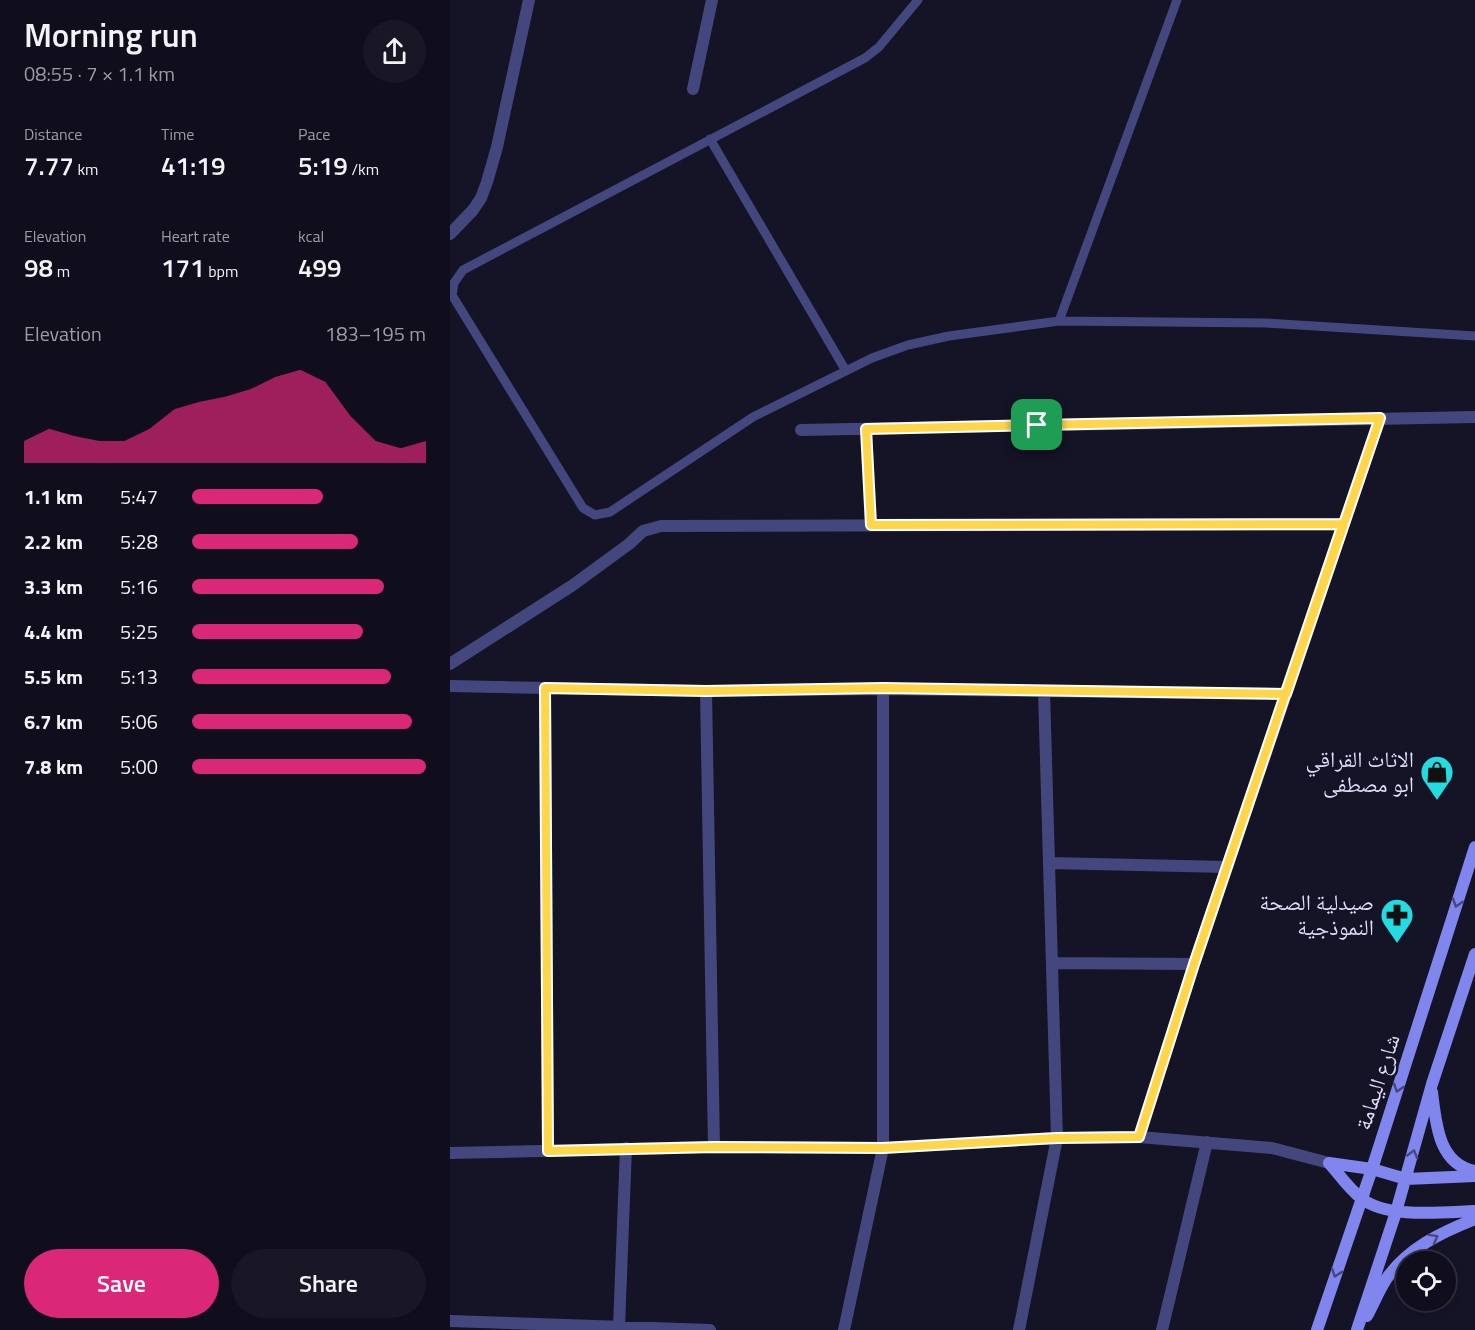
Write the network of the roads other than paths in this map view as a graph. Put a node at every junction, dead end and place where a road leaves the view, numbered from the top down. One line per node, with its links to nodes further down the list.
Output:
1 (529, 0): 7 (street)
2 (712, 0): 5 (street)
3 (918, 0): 6 (lane)
4 (1177, 0): 8 (lane)
5 (693, 89)
6 (710, 139): 10 (lane); 10 (lane)
7 (450, 234)
8 (1059, 321): 9 (lane); 10 (lane)
9 (1475, 336)
10 (846, 371)
11 (1475, 417): 12 (street)
12 (1380, 418): 13 (street); 15 (street)
13 (866, 429): 14 (street); 16 (street)
14 (801, 430)
15 (1343, 524): 16 (street); 23 (street)
16 (871, 525): 17 (street)
17 (450, 664)
18 (450, 686): 19 (street)
19 (545, 688): 21 (street); 37 (street)
20 (883, 688): 21 (street); 22 (street); 36 (street)
21 (706, 691): 34 (street)
22 (1044, 691): 23 (street); 25 (street)
23 (1286, 694): 26 (street)
24 (1475, 847): 40 (main road, شارع اليمامة, one-way to 40)
25 (1049, 863): 26 (street); 28 (street)
26 (1227, 867): 29 (street)
27 (1475, 954): 30 (main road)
28 (1052, 963): 29 (street); 32 (street)
29 (1194, 964): 31 (street)
30 (1432, 1084): 41 (main road); 43 (main road, one-way to 30)
31 (1139, 1137): 32 (street); 33 (street)
32 (1057, 1138): 36 (street); 52 (street)
33 (1207, 1142): 39 (street); 53 (street)
34 (714, 1147): 35 (street); 36 (street)
35 (626, 1148): 37 (street); 49 (street)
36 (883, 1148): 51 (street)
37 (548, 1151): 38 (street)
38 (450, 1153)
39 (1329, 1163): 40 (main road); 44 (main road)
40 (1372, 1169): 43 (main road); 44 (main road, شارع اليمامة)
41 (1475, 1171)
42 (1475, 1176): 43 (main road)
43 (1406, 1179): 46 (main road)
44 (1362, 1199): 46 (main road); 54 (main road, شارع اليمامة, one-way to 54)
45 (1475, 1210): 46 (main road)
46 (1396, 1212): 55 (main road)
47 (1475, 1219): 55 (main road, one-way to 47)
48 (454, 1324): 49 (street)
49 (619, 1327): 50 (street)
50 (710, 1330)
51 (844, 1330)
52 (1019, 1330)
53 (1162, 1330)
54 (1317, 1330)
55 (1358, 1330)

